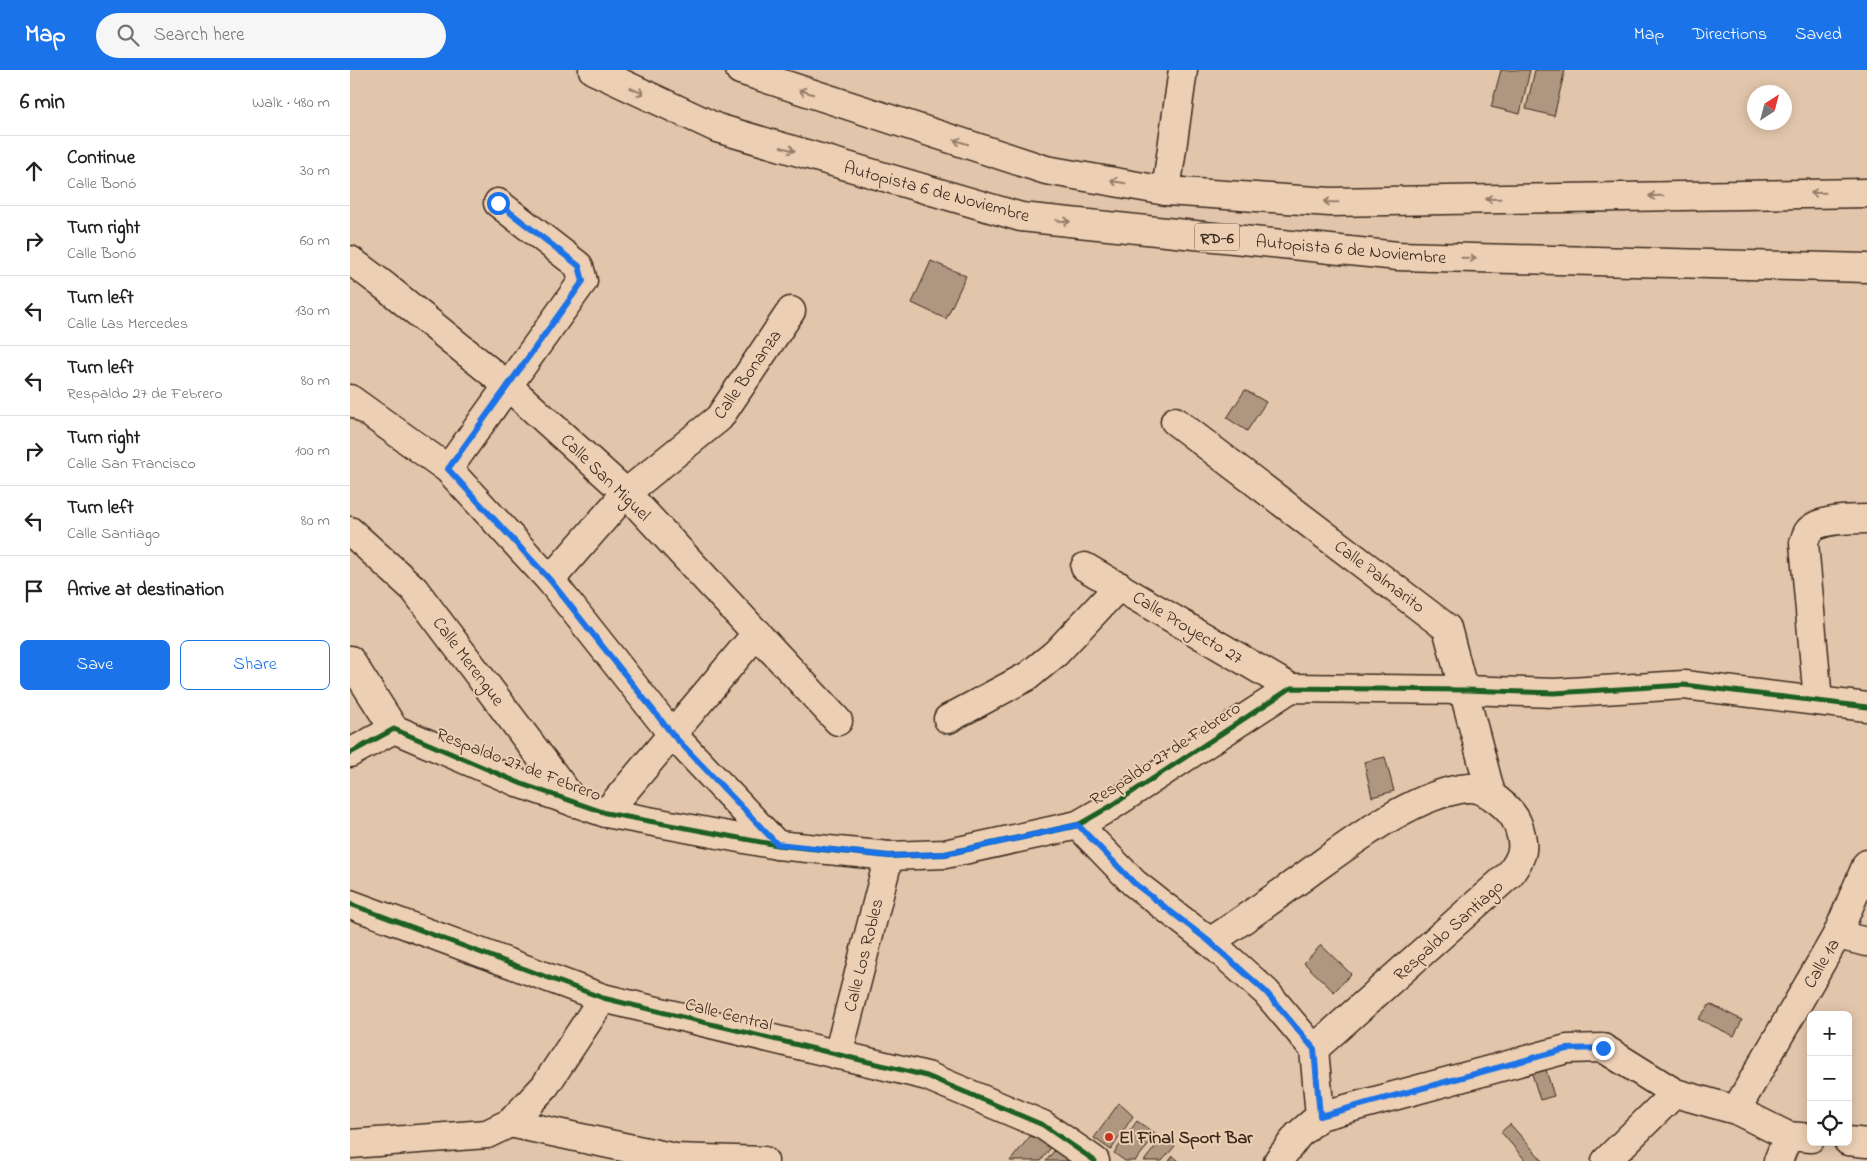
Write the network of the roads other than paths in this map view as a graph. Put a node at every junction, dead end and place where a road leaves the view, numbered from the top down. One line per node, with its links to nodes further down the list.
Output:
1 (593, 70): 8 (main road, Autopista 6 de Noviembre / RD-6, one-way to 8)
2 (740, 70): 4 (main road, one-way to 2)
3 (1183, 70): 4 (main road)
4 (1166, 191): 5 (main road, one-way to 4)
5 (1867, 192)
6 (498, 203): 10 (main road)
7 (350, 260): 10 (main road, Calle San Miguel)
8 (1867, 268)
9 (791, 311): 14 (main road, Calle Bonanza)
10 (508, 386): 13 (main road); 14 (main road, Calle San Miguel)
11 (350, 399): 13 (main road)
12 (1175, 421): 23 (main road, Calle Palmarito)
13 (448, 469): 18 (main road)
14 (626, 492): 18 (main road, Calle Bonanza); 20 (main road, Calle San Miguel)
15 (1867, 519): 24 (main road)
16 (350, 531): 32 (main road, Calle Merengue)
17 (1085, 567): 19 (main road, Calle Proyecto 27)
18 (550, 580): 29 (main road)
19 (1119, 586): 22 (main road, Calle Proyecto 27); 26 (main road)
20 (757, 633): 27 (main road, Calle San Miguel); 29 (main road)
21 (350, 660): 28 (main road)
22 (1291, 688): 23 (main road); 34 (main road, Respaldo 27 de Febrero)
23 (1464, 690): 24 (main road); 31 (main road, Calle Palmarito)
24 (1818, 701): 25 (main road)
25 (1867, 707)
26 (948, 718)
27 (838, 721)
28 (394, 729): 30 (main road); 32 (main road, Respaldo 27 de Febrero)
29 (672, 734): 33 (main road); 35 (main road)
30 (350, 752)
31 (1491, 794): 40 (main road); 43 (main road, Respaldo Santiago)
32 (575, 803): 33 (main road, Respaldo 27 de Febrero)
33 (606, 813): 35 (main road, Respaldo 27 de Febrero)
34 (1078, 825): 36 (main road, Respaldo 27 de Febrero); 40 (main road)
35 (777, 844): 36 (main road, Respaldo 27 de Febrero)
36 (889, 856): 44 (main road, Calle Los Robles)
37 (1867, 864): 39 (main road, Calle 1a)
38 (350, 904): 42 (main road, Calle Central)
39 (1837, 935): 41 (main road); 46 (main road, Calle 1a)
40 (1210, 942): 43 (main road)
41 (1867, 942)
42 (603, 998): 44 (main road, Calle Central); 48 (main road)
43 (1314, 1049): 47 (main road)
44 (838, 1055): 54 (main road, Calle Central)
45 (1675, 1093): 46 (main road); 47 (main road); 56 (main road)
46 (1736, 1110): 49 (main road)
47 (1320, 1116): 55 (main road)
48 (510, 1123): 52 (main road); 53 (main road)
49 (1799, 1137): 57 (main road)
50 (1852, 1142): 51 (main road)
51 (1867, 1143)
52 (350, 1144)
53 (764, 1161)
54 (1095, 1161)
55 (1278, 1161)
56 (1606, 1161)
57 (1778, 1161)

